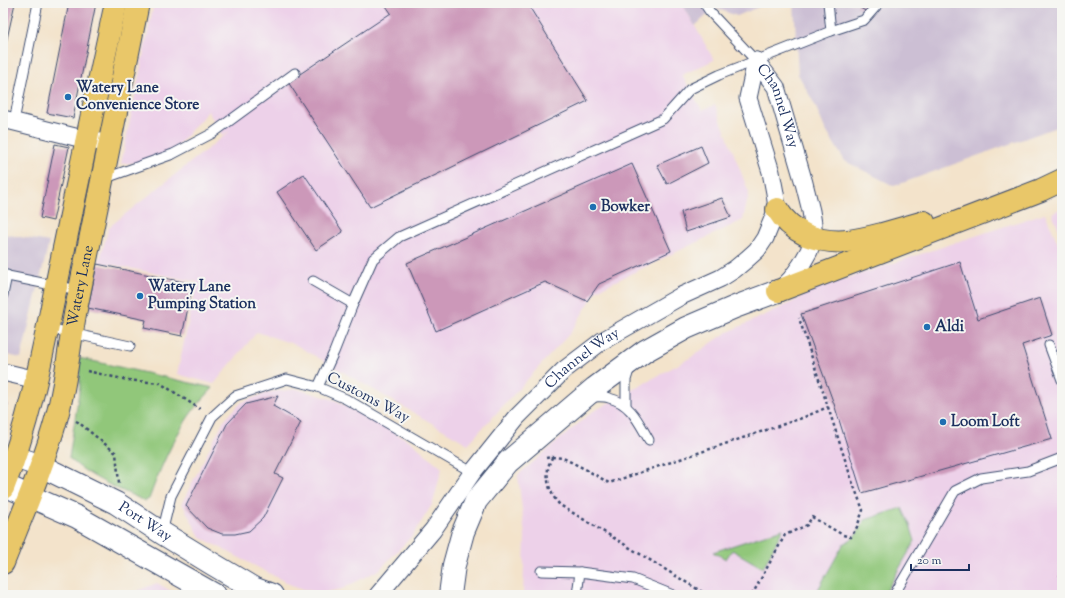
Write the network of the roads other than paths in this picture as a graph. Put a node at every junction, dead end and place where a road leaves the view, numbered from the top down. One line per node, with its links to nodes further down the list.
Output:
1 (38, 3): 10 (lane)
2 (116, 3): 11 (highway, Watery Lane)
3 (138, 3): 12 (highway, Watery Lane)
4 (704, 3): 8 (lane)
5 (828, 3): 7 (lane)
6 (879, 3): 7 (lane)
7 (831, 31): 8 (lane)
8 (756, 61): 16 (street, Channel Way); 17 (street, Channel Way); 24 (lane)
9 (295, 73): 13 (lane)
10 (9, 120): 11 (street)
11 (86, 139): 12 (street); 20 (highway, Watery Lane)
12 (110, 144): 13 (highway, Watery Lane)
13 (102, 180): 21 (highway, Watery Lane)
14 (1062, 180): 15 (highway)
15 (1041, 190): 17 (highway); 22 (highway)
16 (777, 209): 17 (highway); 40 (street, Channel Way)
17 (813, 238): 22 (street, Channel Way)
18 (5, 275): 20 (lane); 23 (lane)
19 (313, 281): 24 (lane)
20 (56, 286): 21 (lane); 25 (highway, Watery Lane)
21 (80, 290): 26 (highway, Watery Lane)
22 (778, 291): 29 (street, Channel Way)
23 (3, 295)
24 (353, 304): 33 (lane)
25 (48, 328): 26 (lane); 31 (highway, Watery Lane)
26 (72, 333): 28 (lane); 39 (highway, Watery Lane)
27 (1049, 344): 32 (lane)
28 (130, 346)
29 (633, 360): 34 (street, Channel Way); 35 (lane)
30 (3, 372): 31 (street)
31 (37, 380): 37 (highway, Watery Lane)
32 (1062, 380)
33 (318, 387): 40 (lane, Customs Way); 44 (lane, Customs Way)
34 (585, 397): 35 (lane); 51 (street, Channel Way)
35 (626, 405): 36 (lane)
36 (649, 440)
37 (15, 457): 39 (street, Port Way); 41 (highway, Watery Lane)
38 (1062, 458): 54 (lane)
39 (41, 466): 42 (highway, Watery Lane); 44 (street, Port Way)
40 (472, 473): 50 (street, Channel Way)
41 (4, 487): 42 (street, Port Way)
42 (30, 496): 43 (highway, Watery Lane); 48 (street, Port Way)
43 (9, 531): 45 (highway, Watery Lane)
44 (162, 533): 49 (street, Port Way)
45 (3, 563)
46 (541, 571): 47 (lane)
47 (580, 572): 52 (lane); 53 (lane)
48 (215, 595)
49 (272, 595)
50 (378, 595)
51 (450, 595)
52 (577, 595)
53 (673, 595)
54 (894, 595)

